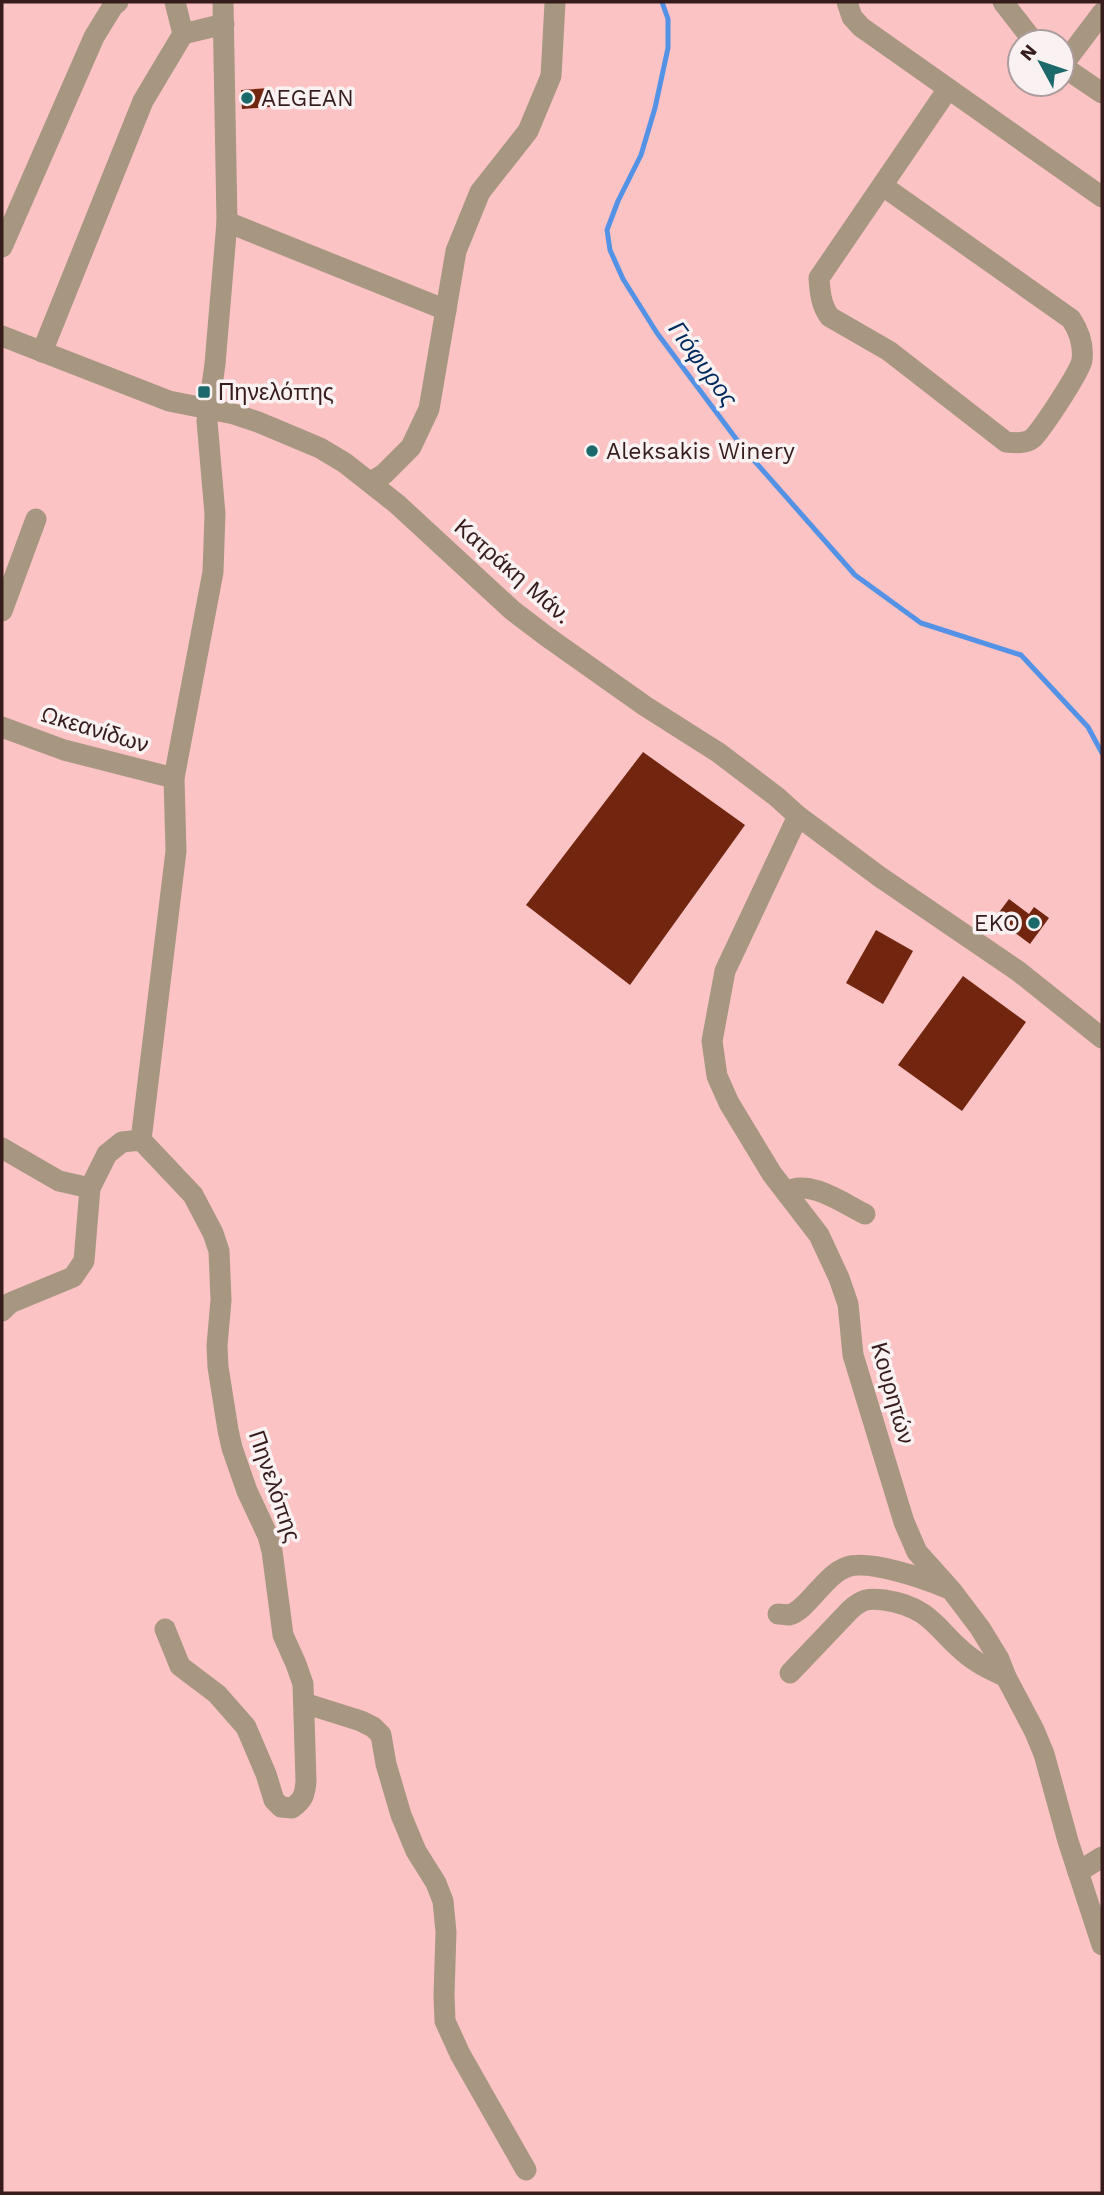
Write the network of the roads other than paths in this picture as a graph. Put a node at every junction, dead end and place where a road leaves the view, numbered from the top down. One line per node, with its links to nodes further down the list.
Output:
1 (118, 2): 18 (street)
2 (175, 2): 10 (street)
3 (223, 2): 8 (street)
4 (847, 2): 13 (street)
5 (1003, 2): 9 (street)
6 (555, 4): 19 (street)
7 (1102, 13): 11 (street)
8 (224, 24): 10 (street); 17 (street)
9 (1023, 28)
10 (183, 34): 21 (street)
11 (1076, 47)
12 (1076, 75): 14 (street)
13 (948, 89): 15 (street); 16 (street)
14 (1102, 93)
15 (883, 186): 15 (street)
16 (1102, 197)
17 (227, 222): 19 (street); 22 (street)
18 (2, 247)
19 (446, 310): 23 (street)
20 (2, 336): 21 (street, Κατράκη Μάν.)
21 (41, 352): 22 (street, Κατράκη Μάν.)
22 (208, 408): 23 (street, Κατράκη Μάν.); 27 (street)
23 (371, 482): 28 (street, Κατράκη Μάν.)
24 (36, 519): 25 (street)
25 (2, 611)
26 (2, 727): 27 (street, Ωκεανίδων)
27 (174, 778): 30 (street)
28 (798, 816): 29 (street, Κατράκη Μάν.); 33 (street, Κουρητών)
29 (1102, 1038)
30 (141, 1140): 32 (street); 41 (street, Πηνελόπης)
31 (2, 1148): 32 (street)
32 (90, 1188): 35 (street)
33 (786, 1192): 34 (street); 36 (street, Κουρητών)
34 (865, 1214)
35 (2, 1311)
36 (952, 1591): 37 (street); 40 (street, Κουρητών)
37 (778, 1614)
38 (165, 1629): 41 (street, Πηνελόπης)
39 (790, 1673): 40 (street)
40 (1006, 1677): 43 (street, Κουρητών)
41 (304, 1703): 45 (street)
42 (1102, 1857): 43 (street)
43 (1078, 1872): 44 (street, Κουρητών)
44 (1102, 1945)
45 (526, 2170)

